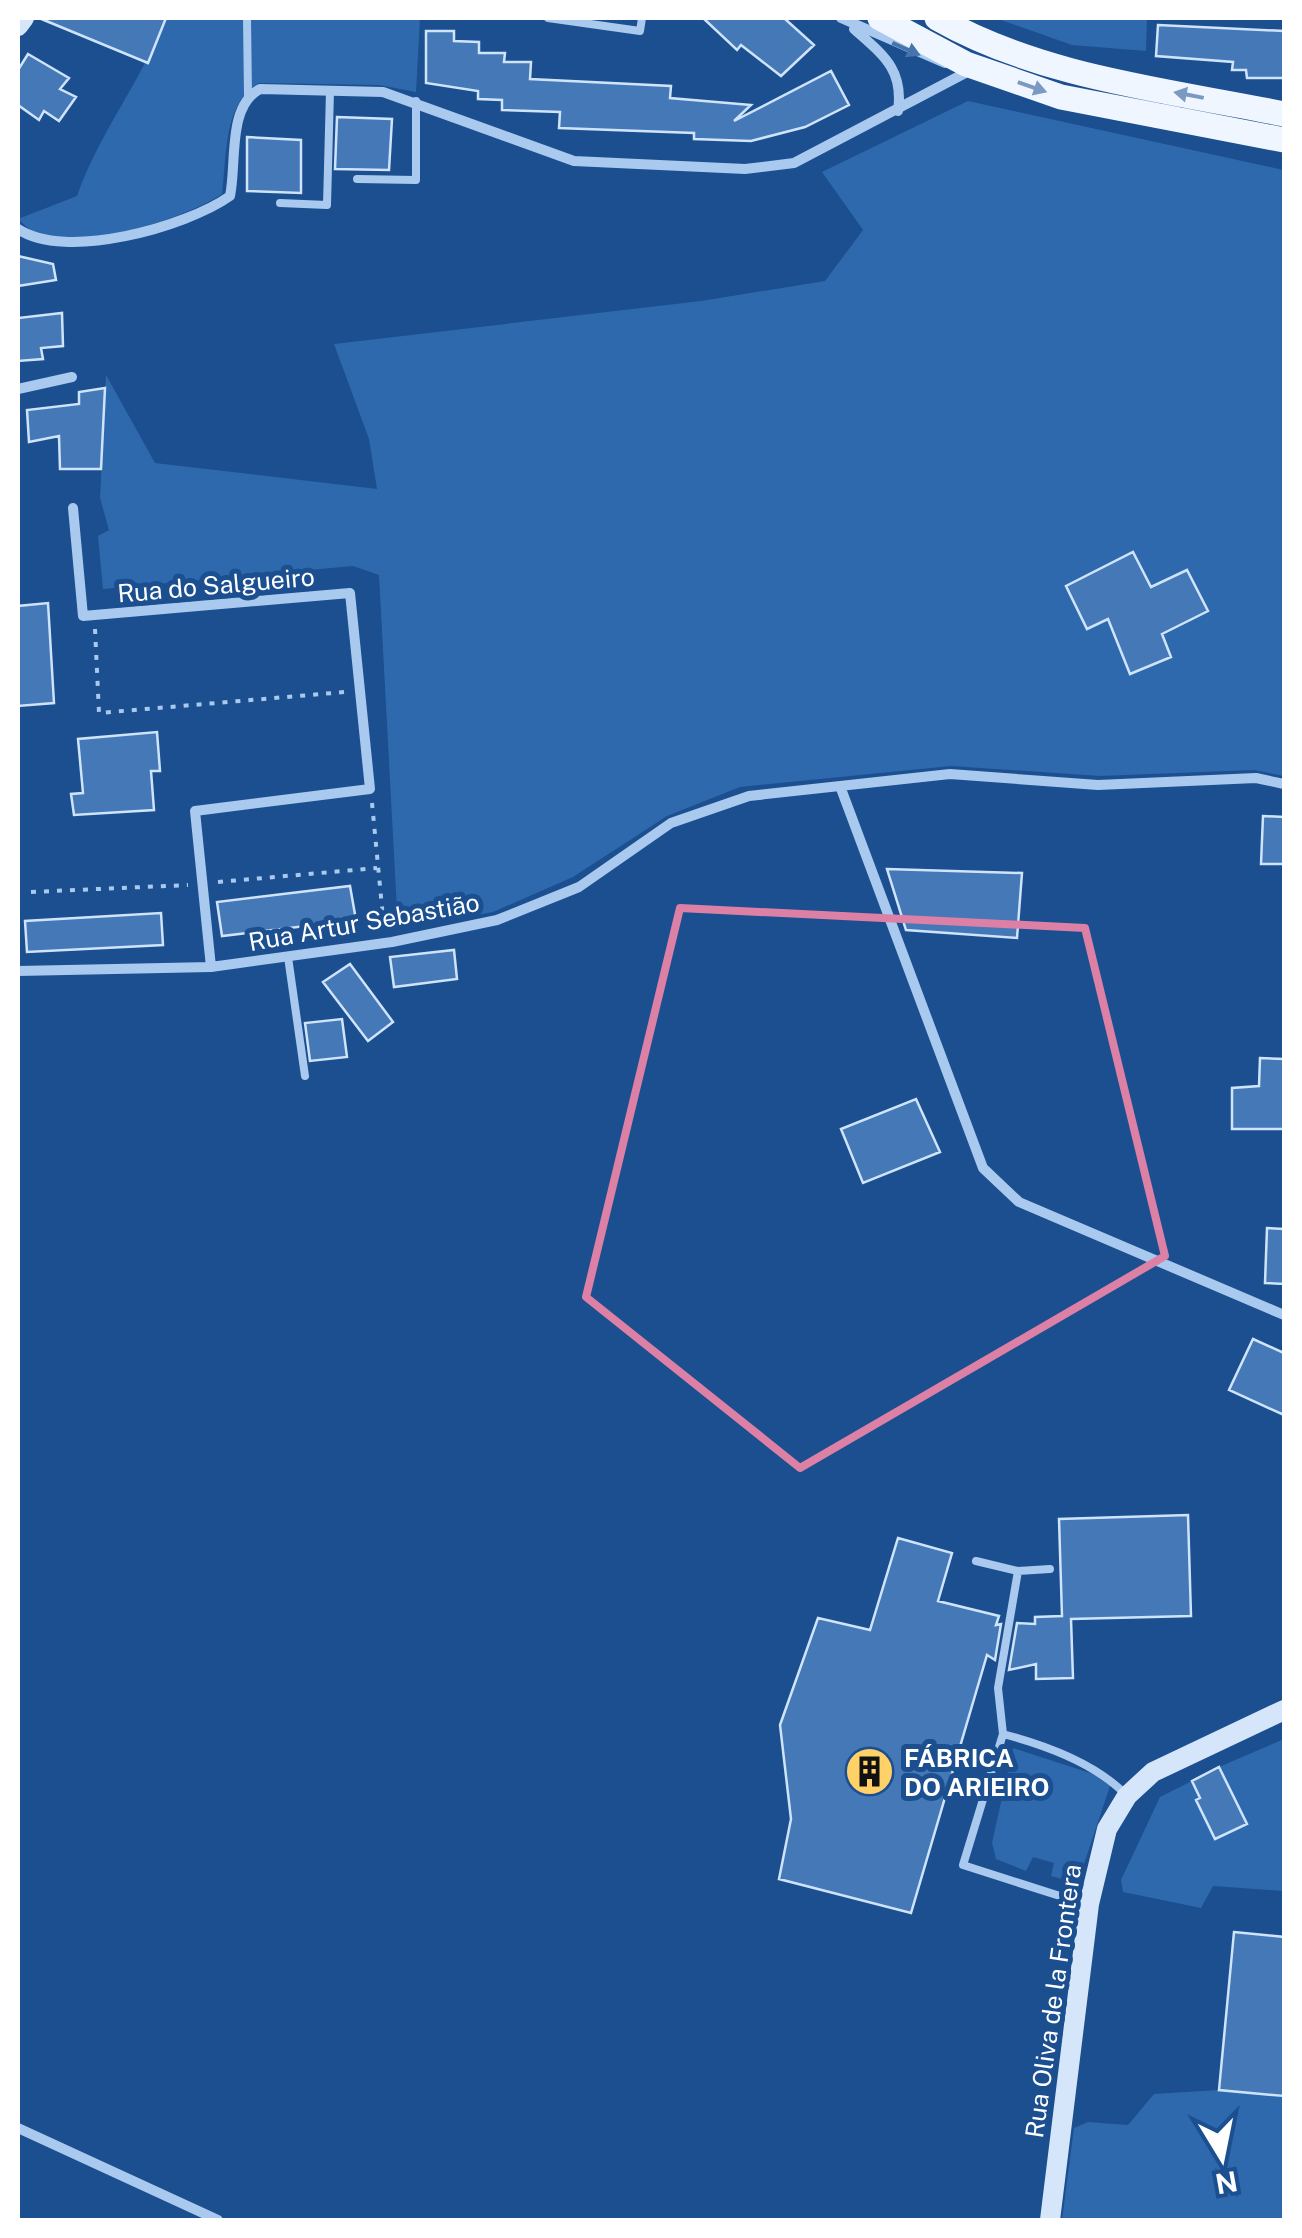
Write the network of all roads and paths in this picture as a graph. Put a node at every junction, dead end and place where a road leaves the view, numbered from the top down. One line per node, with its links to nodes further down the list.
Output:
1 (24, 18): 8 (main road)
2 (247, 18): 11 (lane)
3 (548, 18): 4 (lane)
4 (642, 18)
5 (880, 18): 9 (main road)
6 (937, 18): 14 (main road, one-way to 6)
7 (843, 19): 9 (street, one-way to 9); 13 (street)
8 (18, 26)
9 (976, 67): 13 (street); 15 (main road, one-way to 15)
10 (330, 91): 11 (street); 12 (street); 17 (lane)
11 (248, 95): 18 (street)
12 (416, 101): 13 (street); 16 (lane)
13 (898, 111)
14 (1284, 114)
15 (1284, 140)
16 (357, 179)
17 (280, 202)
18 (18, 229)
19 (72, 376): 20 (street)
20 (18, 389)
21 (72, 508): 22 (street, Rua do Salgueiro)
22 (94, 615): 23 (path); 26 (street, Rua do Salgueiro)
23 (344, 692)
24 (1284, 784): 25 (street, Rua Artur Sebastião)
25 (840, 786): 30 (street, Rua Artur Sebastião); 35 (street)
26 (370, 789): 27 (path); 28 (street)
27 (377, 868): 28 (path); 30 (path)
28 (202, 884): 29 (path); 32 (street)
29 (30, 892)
30 (385, 943): 31 (street, Rua Artur Sebastião)
31 (288, 957): 32 (street, Rua Artur Sebastião); 34 (lane)
32 (211, 967): 33 (street, Rua Artur Sebastião)
33 (18, 971)
34 (305, 1076)
35 (1284, 1315)
36 (976, 1561): 38 (lane)
37 (1050, 1569): 38 (lane)
38 (1018, 1571): 40 (lane)
39 (1284, 1710): 41 (main road, Rua Oliva de la Frontera)
40 (1004, 1734): 41 (lane); 42 (lane)
41 (1127, 1796): 42 (main road, Rua Oliva de la Frontera)
42 (1089, 1904): 45 (main road, Rua Oliva de la Frontera)
43 (18, 2128): 44 (street)
44 (218, 2220)
45 (1050, 2220)

